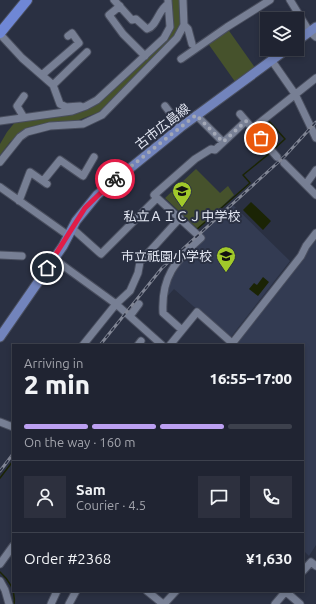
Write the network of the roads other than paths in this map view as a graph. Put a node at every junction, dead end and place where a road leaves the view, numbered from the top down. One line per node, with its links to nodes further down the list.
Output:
1 (26, 0): 10 (highway)
2 (114, 0): 7 (street)
3 (183, 0): 8 (street)
4 (270, 0): 17 (street)
5 (290, 0): 9 (street)
6 (168, 2): 7 (street); 15 (street)
7 (120, 6): 15 (street)
8 (184, 25): 13 (street); 37 (street)
9 (314, 32): 12 (main road)
10 (0, 33): 19 (street)
11 (68, 36): 19 (street)
12 (304, 37)
13 (192, 44)
14 (87, 52): 21 (street)
15 (144, 56): 25 (street)
16 (278, 56): 18 (main road, 古市広島線)
17 (181, 59)
18 (272, 61): 22 (street); 27 (main road, 古市広島線)
19 (42, 74): 21 (street)
20 (316, 78): 22 (street)
21 (53, 85): 25 (street)
22 (295, 94): 32 (street); 33 (street)
23 (24, 96): 28 (street)
24 (165, 106): 31 (street)
25 (82, 108): 28 (street)
26 (240, 114): 30 (street)
27 (196, 115): 31 (main road, 古市広島線); 34 (street)
28 (23, 116): 29 (street)
29 (0, 121)
30 (246, 121): 32 (street); 34 (street)
31 (181, 127): 46 (main road, 古市広島線)
32 (253, 128): 35 (street)
33 (316, 138)
34 (223, 142): 43 (street)
35 (277, 157)
36 (94, 158): 44 (street)
37 (0, 162)
38 (284, 163): 40 (street)
39 (316, 170): 40 (street)
40 (306, 184): 42 (street)
41 (0, 187): 44 (street)
42 (316, 195)
43 (157, 198): 45 (street); 46 (street)
44 (19, 202): 46 (street)
45 (180, 218): 51 (street); 54 (street)
46 (71, 232): 50 (main road, 古市広島線)
47 (316, 233): 59 (street)
48 (0, 255): 49 (street)
49 (22, 256)
50 (54, 259): 51 (street); 55 (main road, 古市広島線)
51 (116, 304): 53 (street); 56 (street)
52 (139, 304): 53 (street)
53 (130, 316): 57 (street)
54 (182, 330): 58 (street); 59 (street)
55 (0, 337)
56 (84, 344)
57 (161, 344)
58 (171, 344)
59 (232, 344)
60 (0, 422): 61 (street)
61 (12, 427)
62 (12, 547): 64 (street)
63 (314, 561): 65 (street)
64 (0, 564)
65 (304, 570)
66 (0, 581): 67 (street)
67 (3, 591): 74 (street)
68 (57, 592): 75 (street)
69 (75, 592): 76 (street)
70 (148, 592): 77 (street)
71 (175, 592): 77 (street)
72 (285, 592): 78 (street)
73 (287, 592): 79 (street)
74 (9, 604)
75 (51, 604)
76 (69, 604)
77 (164, 604)
78 (275, 604)
79 (300, 604)

